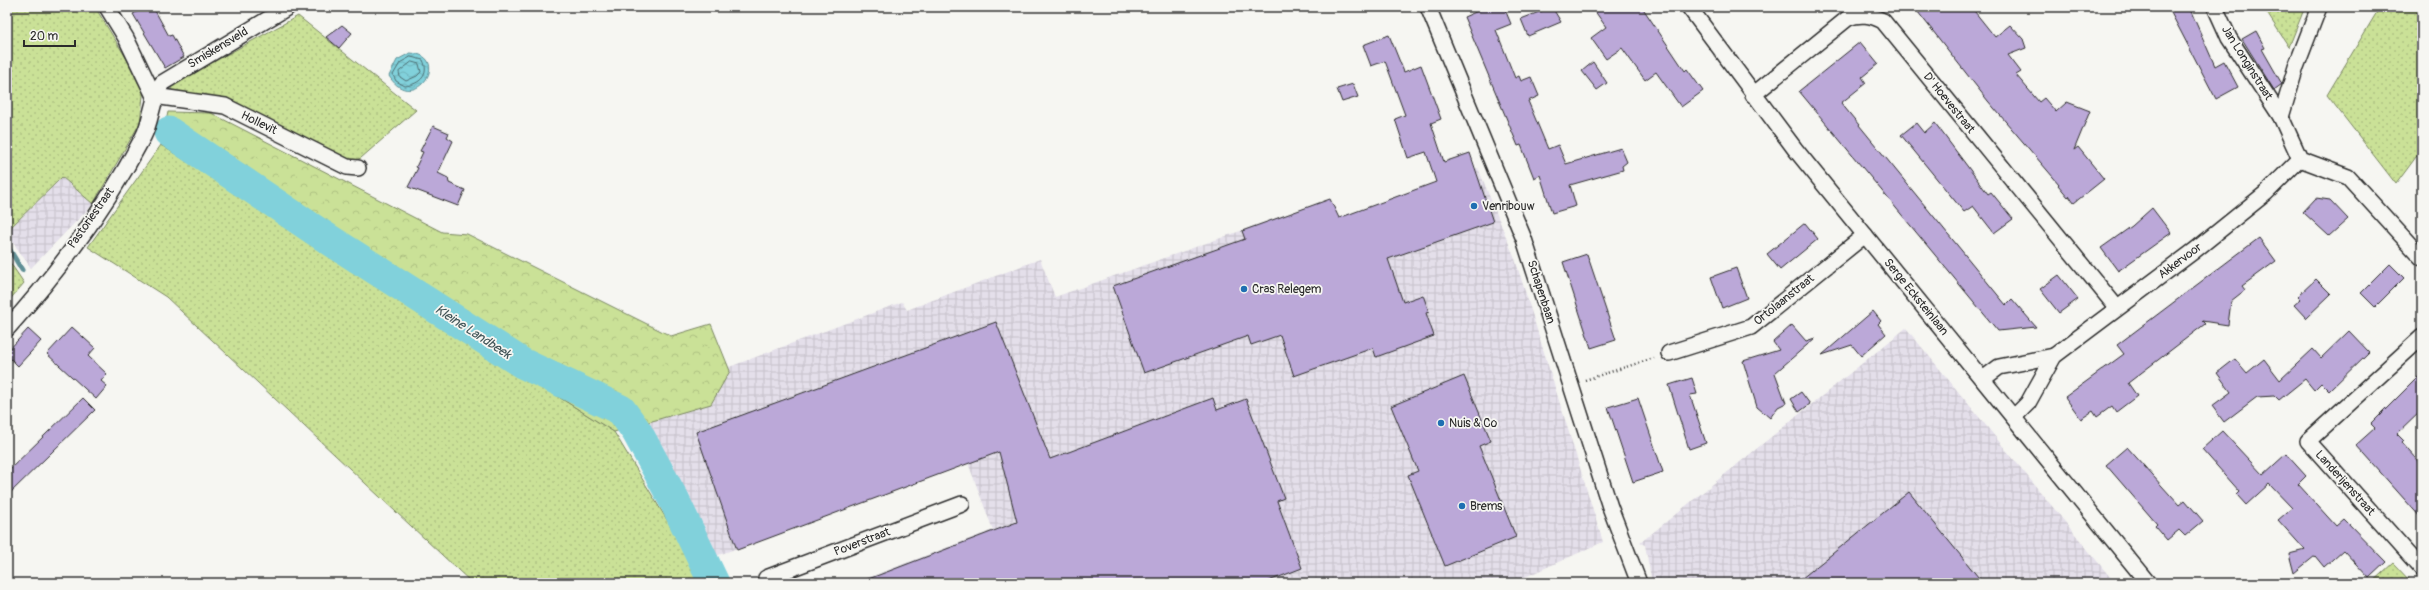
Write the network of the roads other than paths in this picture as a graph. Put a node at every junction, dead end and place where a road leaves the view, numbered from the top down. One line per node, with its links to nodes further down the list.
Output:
1 (107, 7): 8 (street)
2 (288, 7): 8 (street, Smiskensveld)
3 (1428, 7): 24 (street, Schapenbaan)
4 (1690, 7): 7 (street, Serge Ecksteinlaan)
5 (2215, 7): 9 (street, Jan Longinstraat)
6 (2319, 7): 9 (street, Jan Longinstraat)
7 (1752, 95): 12 (street, Serge Ecksteinlaan); 14 (street, D' Hoevestraat)
8 (154, 96): 11 (street, Hollevit); 15 (street, Pastoriestraat)
9 (2281, 117): 10 (street, Jan Longinstraat)
10 (2300, 159): 13 (street); 14 (street, Akkervoor)
11 (358, 168)
12 (1865, 235): 17 (street, Ortolaanstraat); 19 (street, Serge Ecksteinlaan)
13 (2422, 258)
14 (2117, 308): 18 (street, Akkervoor)
15 (7, 329)
16 (2422, 337): 22 (street, Landerijenstraat)
17 (1669, 353)
18 (2054, 356): 19 (street, Akkervoor); 20 (street, Akkervoor)
19 (1983, 379): 20 (street, Serge Ecksteinlaan)
20 (2014, 417): 25 (street, Serge Ecksteinlaan)
21 (962, 504): 23 (street, Poverstraat)
22 (2422, 569)
23 (768, 583)
24 (1639, 583)
25 (2148, 583)

